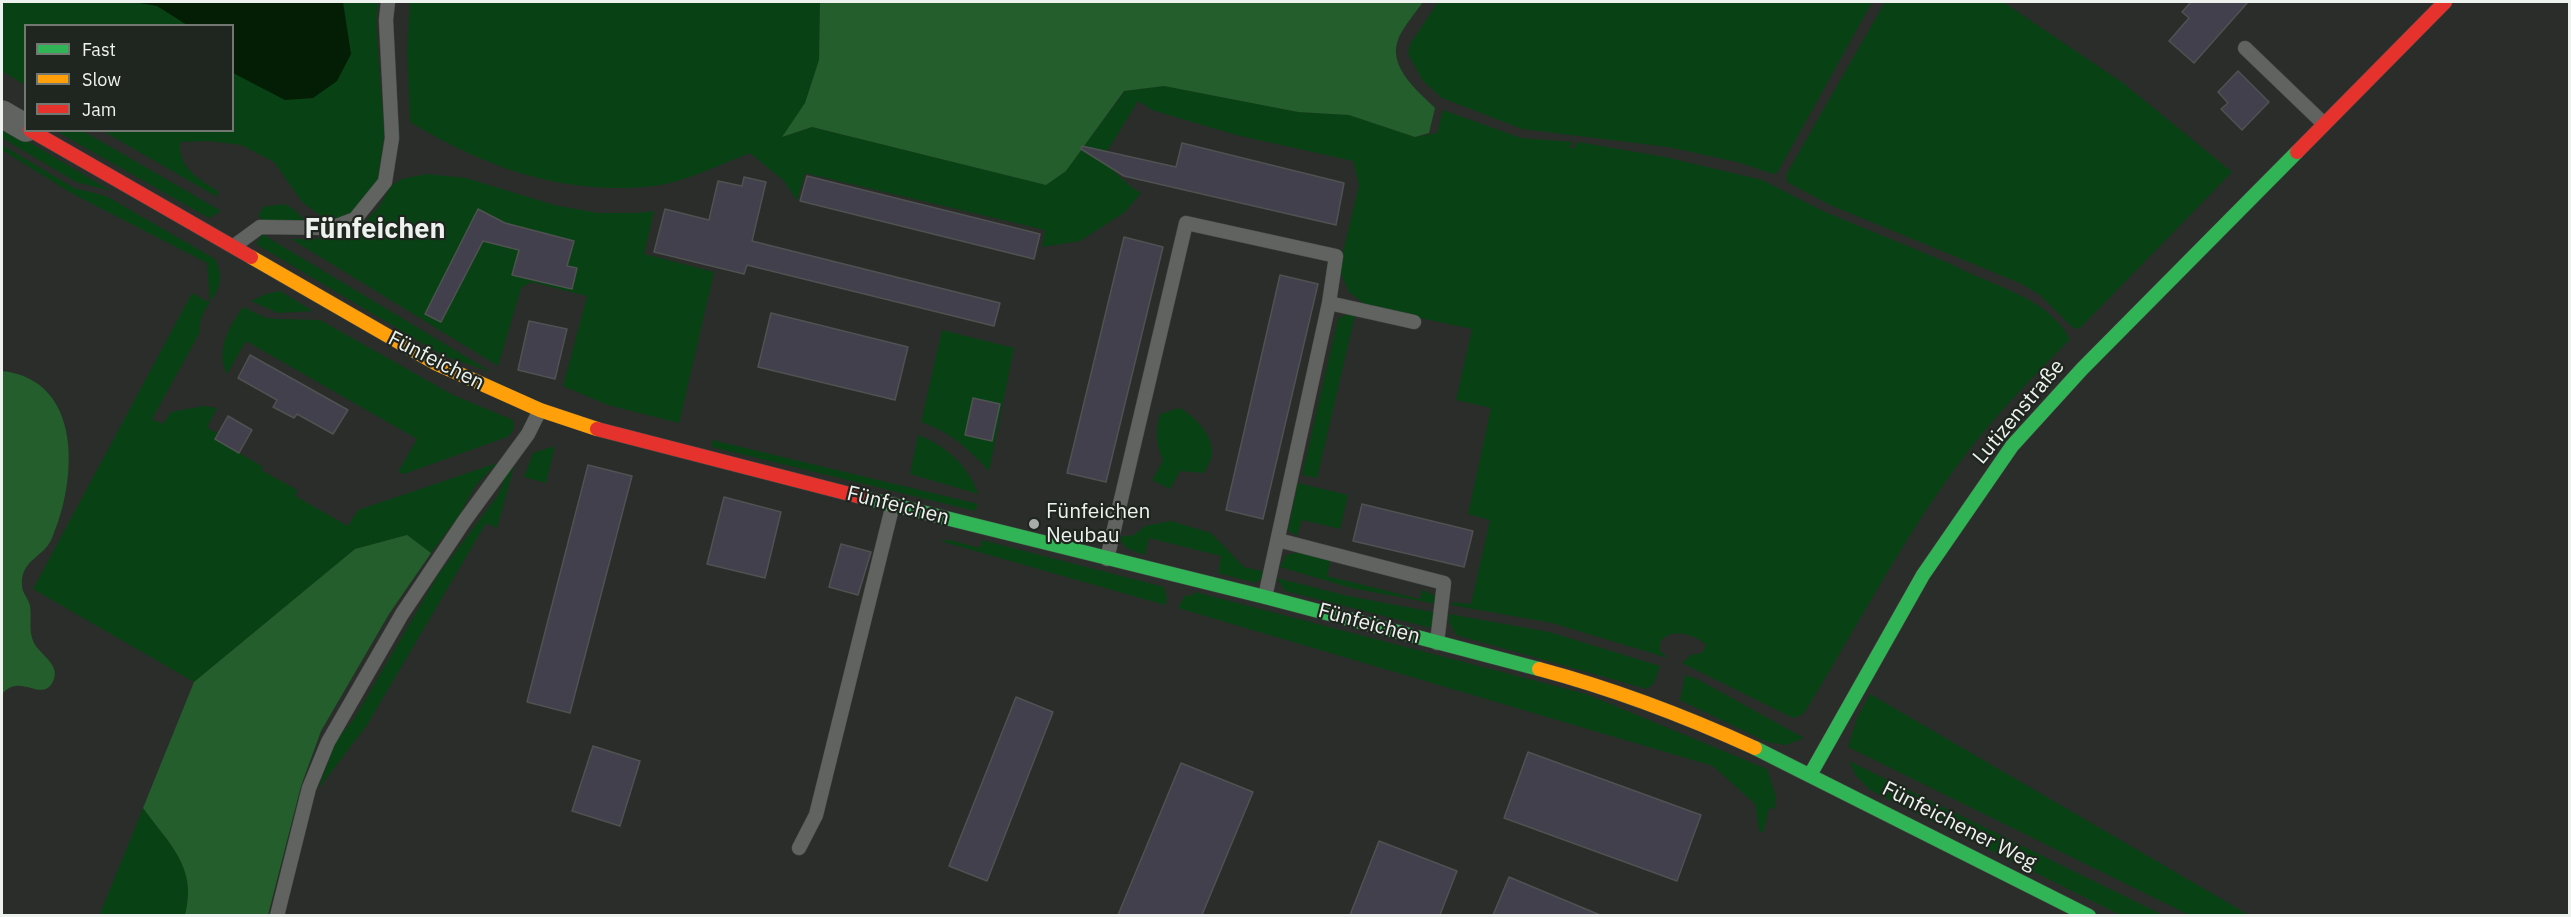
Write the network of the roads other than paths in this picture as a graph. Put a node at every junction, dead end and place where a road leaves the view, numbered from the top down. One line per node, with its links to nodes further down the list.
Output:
1 (388, 2): 8 (lane)
2 (2445, 2): 5 (street, Lutizenstraße)
3 (2245, 48): 5 (lane)
4 (2, 114): 6 (street)
5 (2324, 124): 17 (street, Lutizenstraße)
6 (24, 127)
7 (33, 132): 8 (street, Fünfeichen)
8 (233, 247): 11 (street, Fünfeichen)
9 (1329, 303): 10 (lane); 13 (lane); 14 (lane)
10 (1414, 322)
11 (540, 410): 12 (street, Fünfeichen); 19 (lane)
12 (893, 504): 14 (street, Fünfeichen); 18 (lane)
13 (1278, 540): 15 (lane); 16 (lane)
14 (1107, 560): 15 (street, Fünfeichen)
15 (1265, 597): 16 (street, Fünfeichen)
16 (1437, 643): 17 (street, Fünfeichen)
17 (1810, 775): 20 (street, Fünfeichener Weg)
18 (799, 848)
19 (277, 915)
20 (2089, 915)

